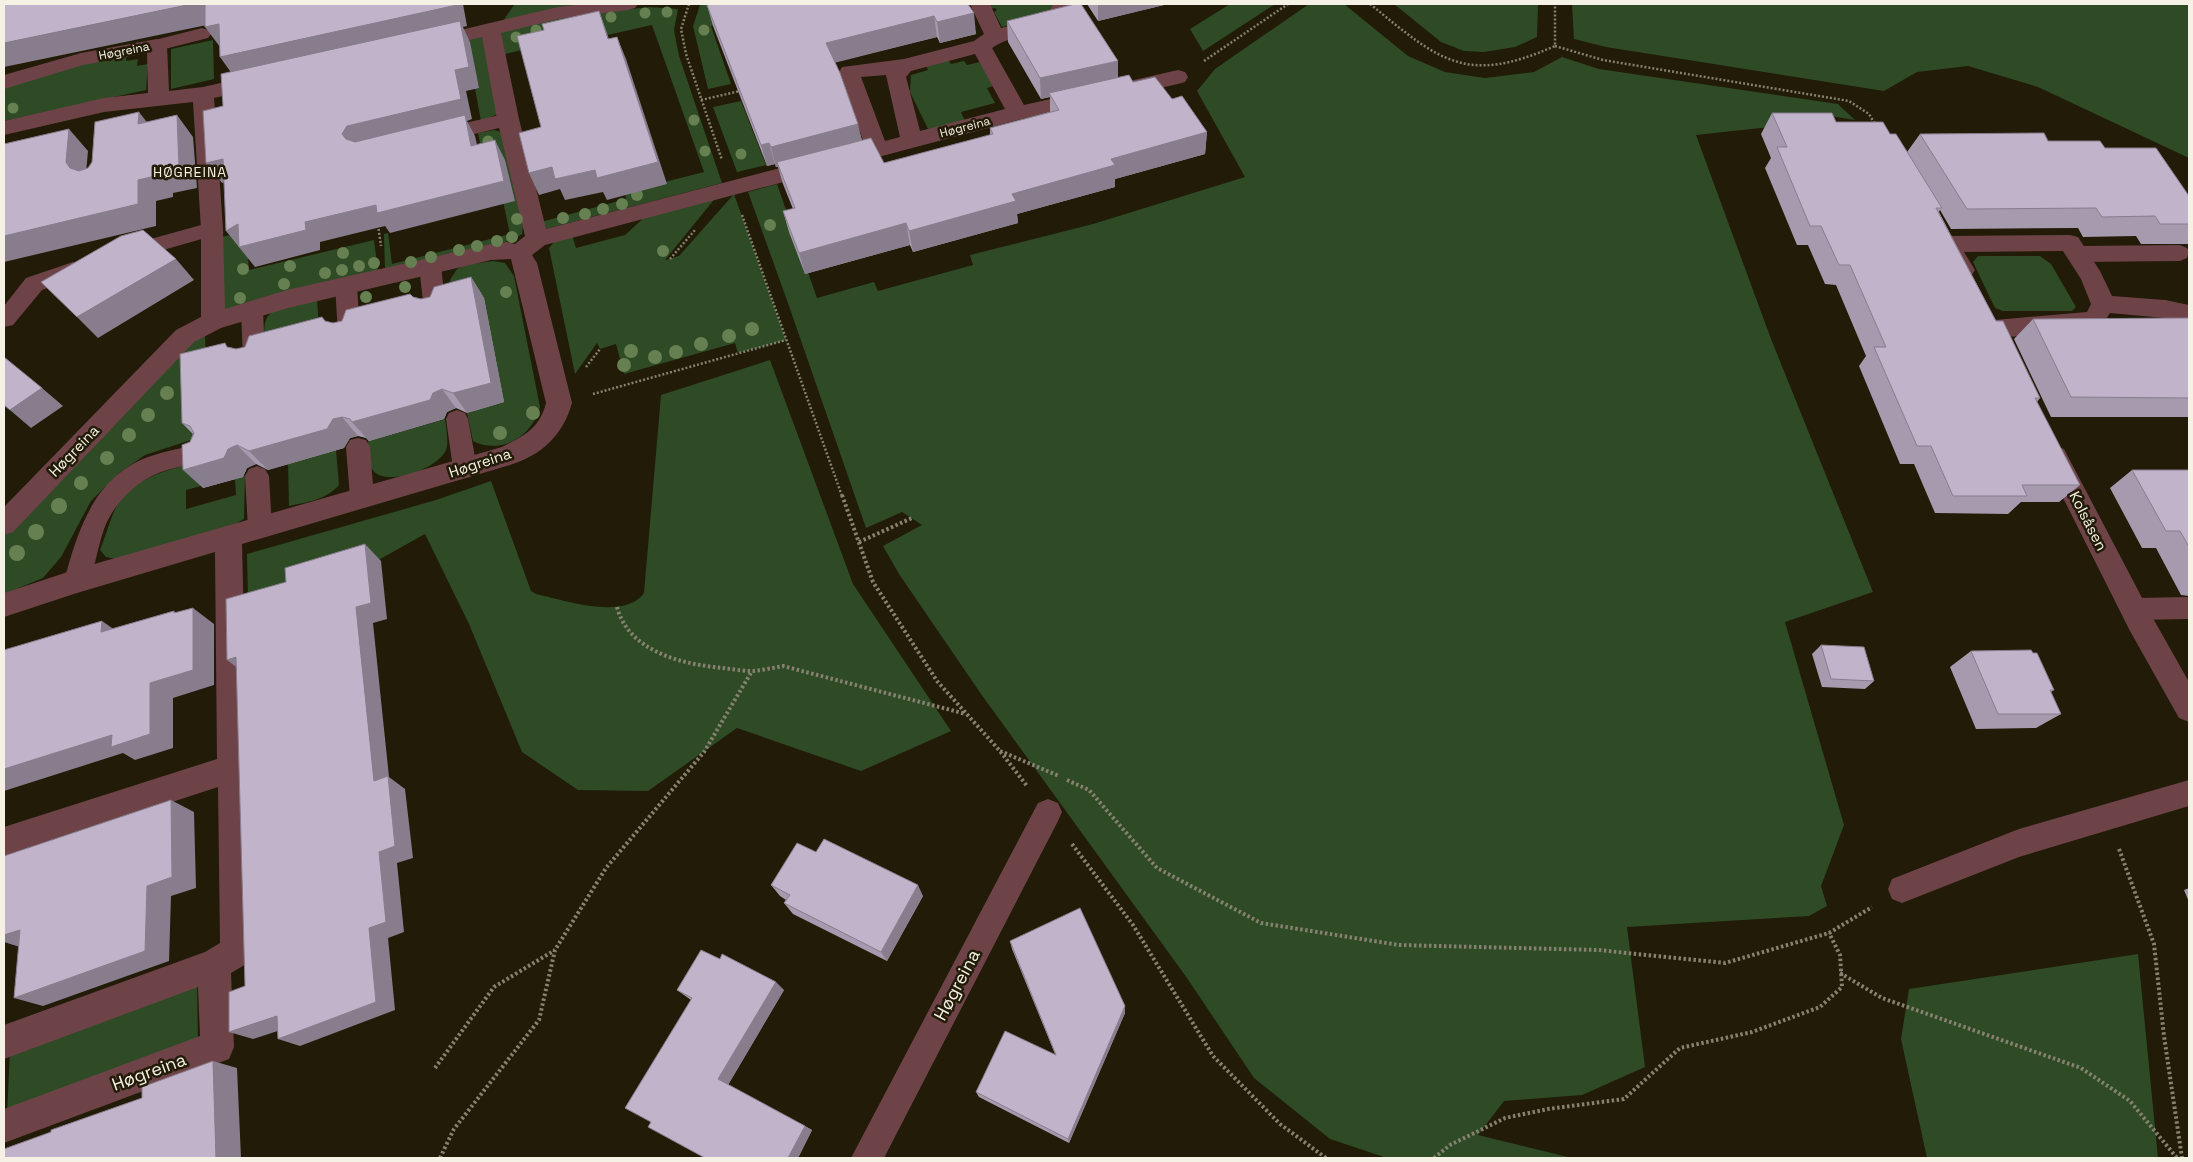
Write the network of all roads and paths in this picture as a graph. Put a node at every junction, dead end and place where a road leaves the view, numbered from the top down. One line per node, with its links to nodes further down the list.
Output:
1 (628, 4): 8 (street)
2 (689, 4): 21 (path)
3 (980, 4): 10 (street)
4 (1063, 4): 10 (street)
5 (1288, 4): 16 (path)
6 (1370, 4): 12 (path)
7 (1555, 4): 12 (path)
8 (490, 29): 13 (street); 23 (street)
9 (202, 34): 11 (lane, Høgreina)
10 (988, 41): 14 (street); 22 (street)
11 (157, 45): 17 (street, Høgreina); 20 (street, Høgreina)
12 (1556, 46): 25 (path)
13 (408, 48)
14 (904, 66): 27 (street); 28 (street)
15 (276, 77): 19 (street)
16 (1178, 77): 22 (street, Høgreina)
17 (4, 82)
18 (748, 89): 21 (path)
19 (203, 94): 20 (street); 31 (street)
20 (159, 100): 24 (street)
21 (701, 100): 29 (path)
22 (1018, 113): 27 (street, Høgreina)
23 (508, 119): 26 (lane); 32 (street)
24 (4, 128)
25 (1879, 129)
26 (421, 140)
27 (912, 141): 28 (street, Høgreina)
28 (878, 151): 29 (street, Høgreina)
29 (732, 187): 32 (street, Høgreina); 46 (path)
30 (378, 224): 36 (path)
31 (212, 229): 43 (lane); 44 (street)
32 (528, 246): 35 (street, Høgreina); 49 (street)
33 (2180, 253): 34 (lane)
34 (2077, 254): 38 (street); 39 (street)
35 (430, 266): 36 (street, Høgreina); 41 (lane)
36 (386, 276): 37 (street, Høgreina)
37 (346, 285): 40 (street, Høgreina); 45 (lane)
38 (1972, 286)
39 (2103, 304): 42 (street); 47 (street)
40 (252, 310): 44 (street, Høgreina); 48 (lane)
41 (435, 310)
42 (2189, 314)
43 (5, 319)
44 (213, 322): 58 (street, Høgreina)
45 (350, 334)
46 (786, 340): 49 (path); 61 (path)
47 (2008, 355)
48 (254, 359)
49 (558, 403): 54 (street, Høgreina)
50 (457, 419): 54 (lane)
51 (2045, 434): 66 (street, Kolsåsen)
52 (358, 447): 56 (lane)
53 (200, 452): 62 (lane)
54 (465, 468): 56 (street, Høgreina)
55 (257, 476): 59 (lane)
56 (362, 498): 59 (street, Høgreina)
57 (912, 518): 61 (path)
58 (4, 524)
59 (260, 528): 60 (street, Høgreina)
60 (228, 537): 62 (street, Høgreina); 71 (street)
61 (859, 542): 69 (path)
62 (77, 581): 63 (street, Høgreina)
63 (4, 604)
64 (617, 608): 67 (path)
65 (2189, 608): 66 (lane)
66 (2134, 609): 68 (street, Kolsåsen)
67 (752, 671): 69 (path); 78 (path)
68 (2189, 708)
69 (967, 714): 70 (path)
70 (1000, 750): 73 (path); 77 (path)
71 (231, 769): 75 (street); 79 (street)
72 (2189, 793): 74 (lane)
73 (1048, 812): 85 (lane, Høgreina); 86 (path)
74 (2107, 818): 76 (lane); 89 (path)
75 (4, 842)
76 (1902, 889): 77 (path)
77 (1829, 933): 80 (path)
78 (555, 950): 82 (path); 84 (path)
79 (214, 965): 81 (street); 83 (street, Høgreina)
80 (1840, 973): 87 (path); 88 (path)
81 (4, 1042)
82 (435, 1068)
83 (4, 1126)
84 (440, 1158)
85 (867, 1158)
86 (1326, 1158)
87 (1434, 1158)
88 (2177, 1158)
89 (2182, 1158)

